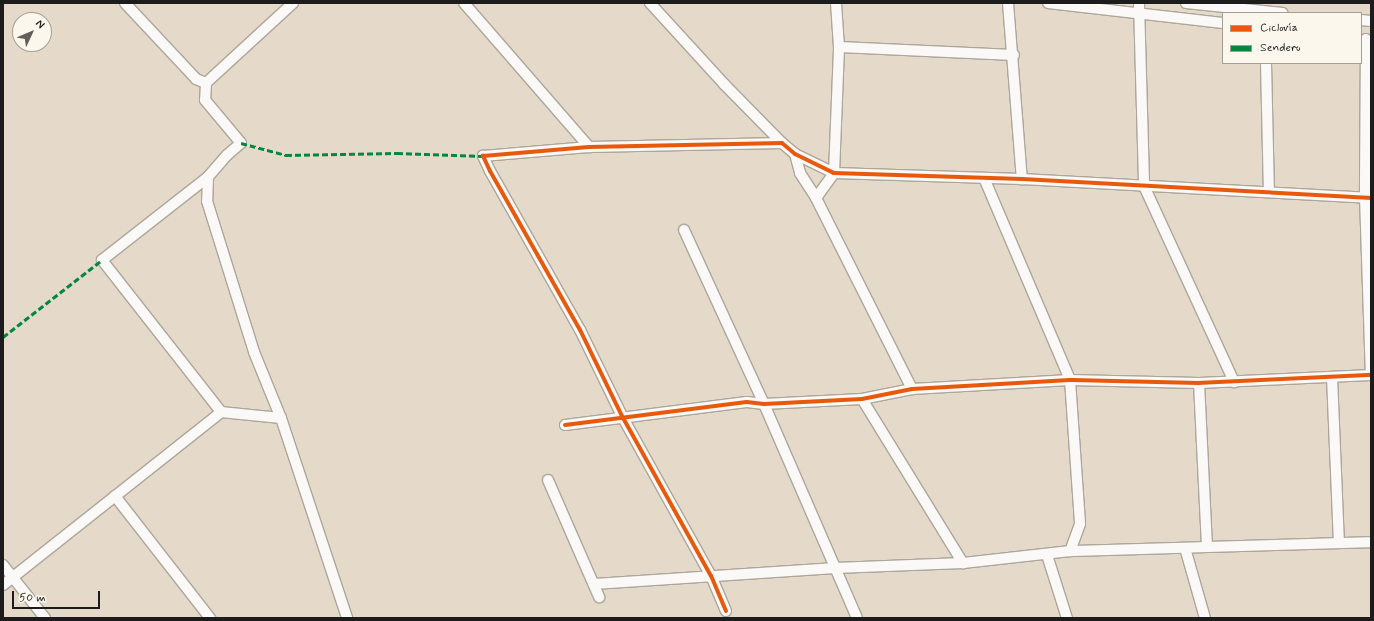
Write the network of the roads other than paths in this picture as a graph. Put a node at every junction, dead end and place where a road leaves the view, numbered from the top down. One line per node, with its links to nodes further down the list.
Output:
1 (125, 3): 17 (street)
2 (464, 3): 19 (street)
3 (650, 3): 18 (street)
4 (836, 3): 14 (street)
5 (1008, 3): 15 (street)
6 (1048, 3): 11 (street)
7 (1139, 3): 11 (street)
8 (1186, 3): 10 (street)
9 (289, 4): 17 (street)
10 (1266, 12)
11 (1139, 14): 12 (street); 25 (street)
12 (1222, 23)
13 (1366, 39): 27 (street)
14 (839, 47): 15 (street); 21 (street)
15 (1014, 55): 24 (street)
16 (1266, 64): 26 (street)
17 (206, 83): 22 (street)
18 (782, 143): 19 (street); 20 (street)
19 (589, 147): 40 (street)
20 (795, 154): 21 (street); 28 (street)
21 (834, 173): 23 (street); 28 (street)
22 (208, 177): 38 (street); 39 (street)
23 (984, 178): 24 (street); 32 (street)
24 (1022, 180): 25 (street)
25 (1144, 186): 26 (street); 33 (street)
26 (1269, 192): 27 (street)
27 (1368, 197): 30 (street)
28 (816, 198): 35 (street)
29 (684, 230): 37 (street)
30 (1371, 375): 31 (street)
31 (1332, 377): 33 (street); 45 (street)
32 (1070, 380): 34 (street); 35 (street); 48 (street)
33 (1234, 382): 34 (street)
34 (1199, 383): 46 (street)
35 (912, 389): 36 (street)
36 (862, 399): 37 (street); 50 (street)
37 (764, 404): 40 (street); 52 (street)
38 (221, 412): 39 (street); 43 (street)
39 (281, 418): 61 (street)
40 (623, 418): 41 (street); 53 (street)
41 (565, 425)
42 (548, 480): 55 (street)
43 (115, 496): 54 (street); 60 (street)
44 (1371, 542): 45 (street)
45 (1339, 543): 46 (street)
46 (1206, 547): 47 (street)
47 (1184, 548): 48 (street); 64 (street)
48 (1070, 551): 49 (street)
49 (1047, 555): 50 (street); 63 (street)
50 (963, 563): 52 (street)
51 (3, 565): 54 (street)
52 (835, 568): 53 (street); 62 (street)
53 (711, 576): 55 (street); 58 (street)
54 (13, 577): 56 (street); 59 (street)
55 (594, 584): 57 (street)
56 (3, 585)
57 (599, 597)
58 (726, 611)
59 (45, 618)
60 (210, 618)
61 (346, 618)
62 (857, 618)
63 (1067, 618)
64 (1205, 618)

